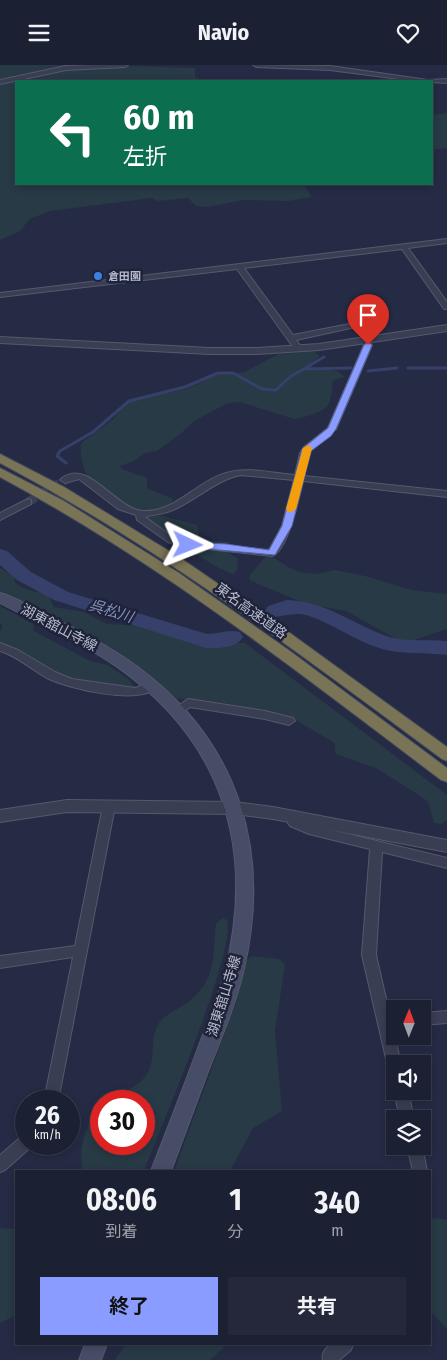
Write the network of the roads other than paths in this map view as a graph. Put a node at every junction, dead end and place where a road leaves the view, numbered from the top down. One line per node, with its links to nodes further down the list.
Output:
1 (125, 65): 6 (street)
2 (256, 65): 3 (street)
3 (419, 80)
4 (433, 81): 5 (street)
5 (447, 81)
6 (0, 82)
7 (447, 241): 8 (street)
8 (404, 247): 9 (street); 11 (street)
9 (238, 266): 10 (street); 14 (street)
10 (0, 295)
11 (447, 307)
12 (377, 328): 14 (street)
13 (447, 328): 16 (street)
14 (292, 338): 17 (street)
15 (0, 340): 17 (street)
16 (365, 341): 17 (street); 20 (street)
17 (299, 349)
18 (0, 458): 31 (highway, 東名高速道路)
19 (0, 472): 32 (highway, 東名高速道路)
20 (298, 479): 22 (street); 24 (street); 24 (street)
21 (65, 480): 24 (street)
22 (447, 494)
23 (28, 502): 25 (street)
24 (141, 513)
25 (0, 517)
26 (0, 597): 28 (main road, 湖東舘山寺線)
27 (0, 647): 28 (street)
28 (152, 686): 29 (main road, 湖東舘山寺線)
29 (177, 711): 30 (street); 34 (main road, 湖東舘山寺線)
30 (289, 721)
31 (447, 755)
32 (447, 776)
33 (109, 807): 34 (street); 35 (street); 40 (street)
34 (234, 808): 36 (street); 49 (main road, 湖東舘山寺線)
35 (0, 816)
36 (296, 817): 37 (street); 38 (street)
37 (376, 846): 39 (street); 42 (street)
38 (447, 846)
39 (447, 863)
40 (81, 952): 41 (street); 45 (street)
41 (0, 961)
42 (386, 1009)
43 (447, 1017): 44 (street)
44 (431, 1018)
45 (53, 1090)
46 (15, 1152): 48 (street)
47 (416, 1155): 50 (street)
48 (0, 1165)
49 (161, 1170)
50 (420, 1170)
51 (96, 1345): 53 (main road)
52 (344, 1345): 54 (street)
53 (90, 1360)
54 (331, 1360)

